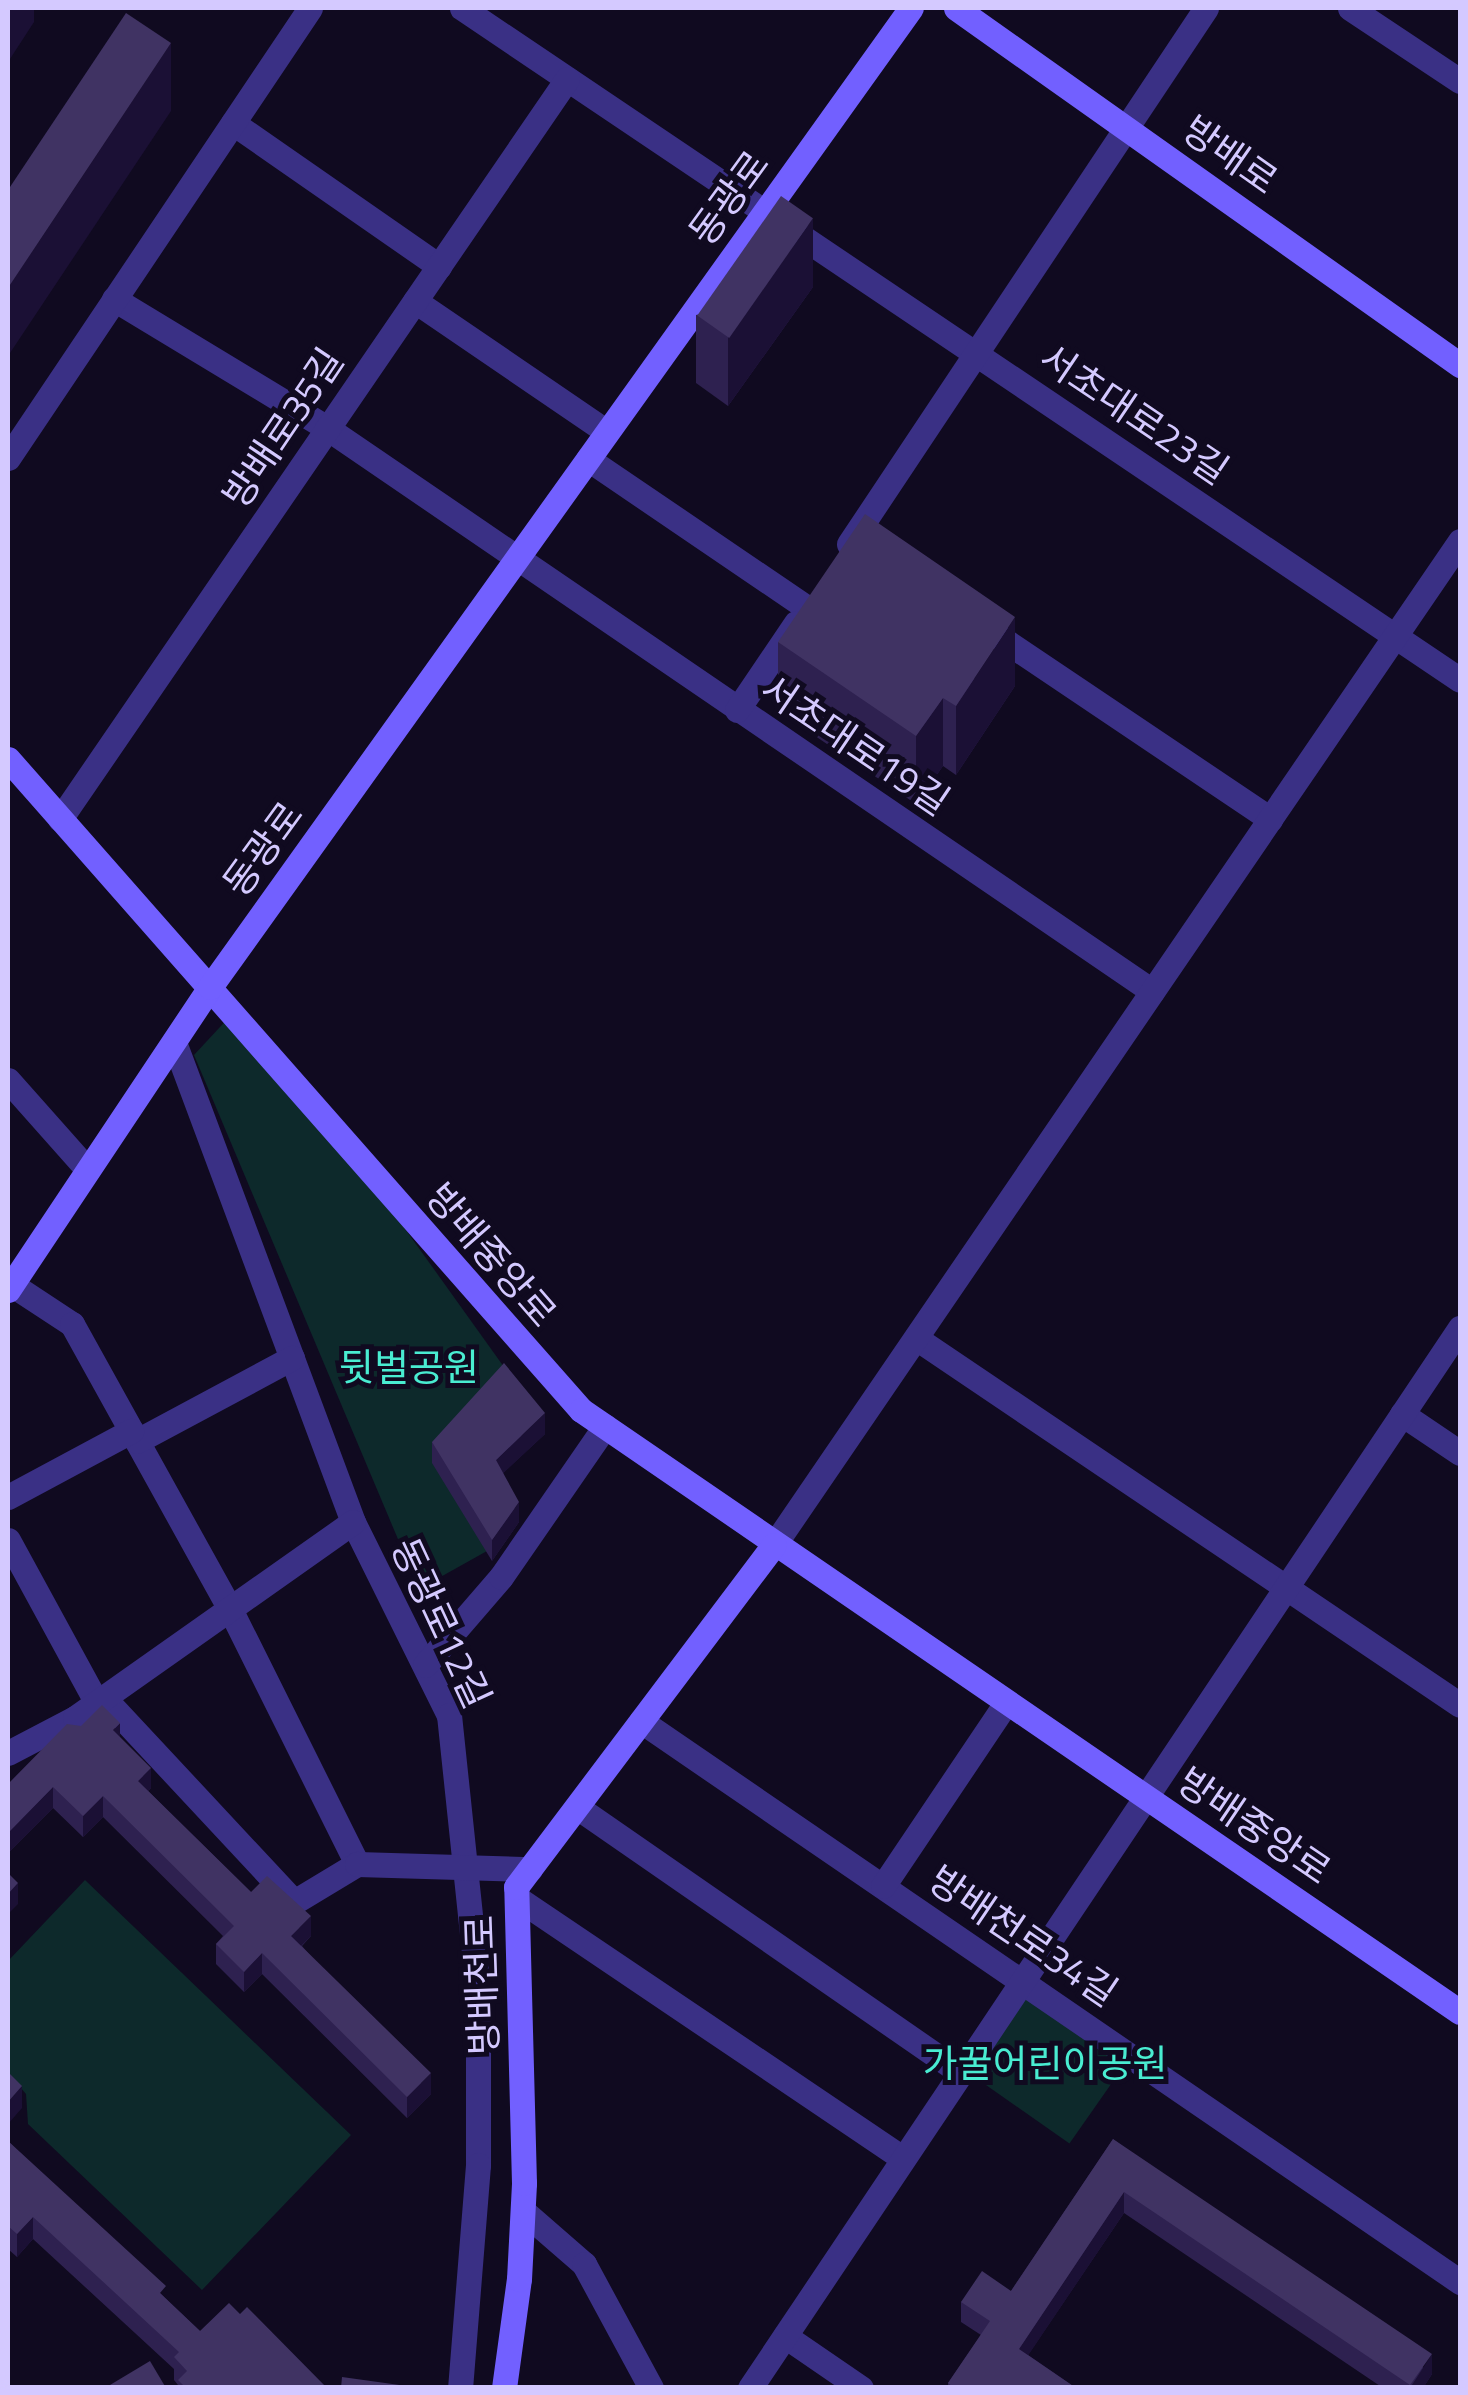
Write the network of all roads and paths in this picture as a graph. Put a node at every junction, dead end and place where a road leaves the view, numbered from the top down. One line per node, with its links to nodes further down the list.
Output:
1 (310, 8): 9 (street)
2 (462, 8): 7 (street, 서초대로23길)
3 (911, 8): 11 (street, 동광로)
4 (956, 8): 10 (street, 방배로)
5 (1206, 8): 10 (street)
6 (1350, 8): 8 (street)
7 (568, 78): 11 (street, 서초대로23길); 12 (street, 방배로35길)
8 (1460, 81)
9 (233, 122): 12 (street); 13 (street)
10 (1126, 128): 15 (street); 16 (street, 방배로)
11 (765, 212): 15 (street, 서초대로23길); 18 (street, 동광로)
12 (439, 266): 14 (street, 방배로35길)
13 (114, 299): 17 (street, 서초대로19길); 19 (street)
14 (415, 302): 17 (street, 방배로35길); 18 (street)
15 (977, 353): 23 (street); 25 (street, 서초대로23길)
16 (1460, 364)
17 (328, 428): 22 (street, 서초대로19길); 29 (street, 방배로35길)
18 (607, 432): 20 (street, 동광로)
19 (9, 452)
20 (588, 459): 22 (street, 동광로); 23 (street)
21 (1460, 541): 25 (street)
22 (518, 557): 27 (street, 서초대로19길); 31 (street, 동광로)
23 (806, 607): 27 (street)
24 (973, 620): 30 (street)
25 (1395, 636): 26 (street, 서초대로23길); 30 (street)
26 (1460, 680)
27 (737, 710): 32 (street, 서초대로19길)
28 (8, 759): 29 (street, 방배중앙로)
29 (60, 819): 31 (street, 방배중앙로)
30 (1270, 819): 32 (street)
31 (210, 987): 33 (street, 동광로); 41 (street, 방배중앙로)
32 (1152, 991): 38 (street)
33 (174, 1042): 35 (street, 동광로); 39 (street, 동광로12길)
34 (8, 1080): 35 (street)
35 (88, 1170): 36 (street, 동광로)
36 (9, 1287): 42 (street)
37 (1460, 1328): 40 (street)
38 (916, 1338): 47 (street); 48 (street)
39 (292, 1358): 42 (street); 45 (street, 동광로12길)
40 (1402, 1414): 43 (street); 48 (street)
41 (605, 1426): 47 (street, 방배중앙로); 50 (street)
42 (134, 1436): 44 (street); 49 (street)
43 (1460, 1453)
44 (8, 1497)
45 (353, 1522): 49 (street); 50 (street, 동광로12길)
46 (8, 1540): 51 (street)
47 (774, 1545): 52 (street, 방배중앙로); 54 (street, 방배천로)
48 (1285, 1587): 53 (street); 56 (street)
49 (230, 1609): 51 (street); 58 (street)
50 (425, 1665): 59 (street, 동광로12길)
51 (101, 1700): 55 (street); 58 (street)
52 (1006, 1703): 56 (street, 방배중앙로); 61 (street)
53 (1460, 1705)
54 (641, 1721): 57 (street, 방배천로); 61 (street, 방배천로34길)
55 (8, 1753)
56 (1144, 1796): 63 (street); 64 (street, 방배중앙로)
57 (577, 1807): 60 (street, 방배천로); 65 (street)
58 (357, 1864): 59 (street)
59 (468, 1867): 60 (street); 70 (street, 동광로12길)
60 (530, 1869): 62 (street, 방배천로)
61 (884, 1886): 63 (street, 방배천로34길)
62 (517, 1898): 66 (street); 67 (street, 방배천로)
63 (1021, 1980): 65 (street); 68 (street, 방배천로34길)
64 (1460, 2012)
65 (960, 2072): 66 (street)
66 (903, 2158): 69 (street)
67 (523, 2211): 71 (street, 방배천로); 72 (street)
68 (1460, 2282)
69 (785, 2336): 73 (street); 74 (street)
70 (460, 2388)
71 (504, 2388)
72 (651, 2388)
73 (750, 2388)
74 (861, 2388)

